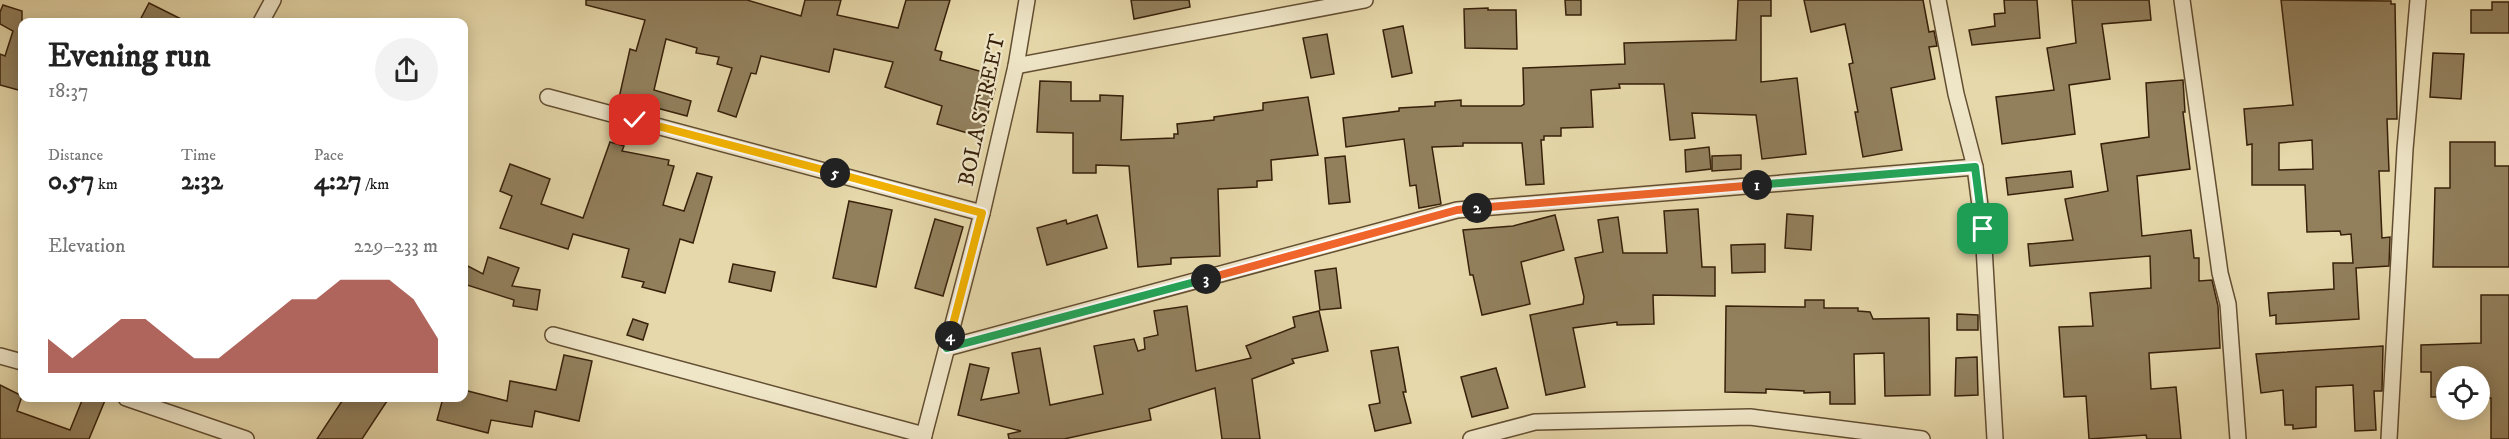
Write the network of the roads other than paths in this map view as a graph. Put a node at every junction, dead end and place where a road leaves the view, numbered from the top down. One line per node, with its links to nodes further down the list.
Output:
1 (273, 0): 7 (street)
2 (1028, 0): 8 (street, BOLA STREET)
3 (1365, 0): 8 (street)
4 (1938, 0): 10 (street)
5 (2182, 0): 22 (street)
6 (2418, 0): 23 (street)
7 (263, 18)
8 (1016, 66): 11 (street, BOLA STREET)
9 (548, 98): 11 (street)
10 (1975, 167): 13 (street); 21 (street)
11 (982, 213): 13 (street, BOLA STREET)
12 (553, 335): 17 (street)
13 (947, 348): 17 (street, BOLA STREET)
14 (0, 356): 15 (street)
15 (18, 361)
16 (138, 402): 18 (street)
17 (924, 437)
18 (246, 439)
19 (1471, 439): 20 (street)
20 (1922, 439)
21 (1995, 439)
22 (2238, 439)
23 (2389, 439)

